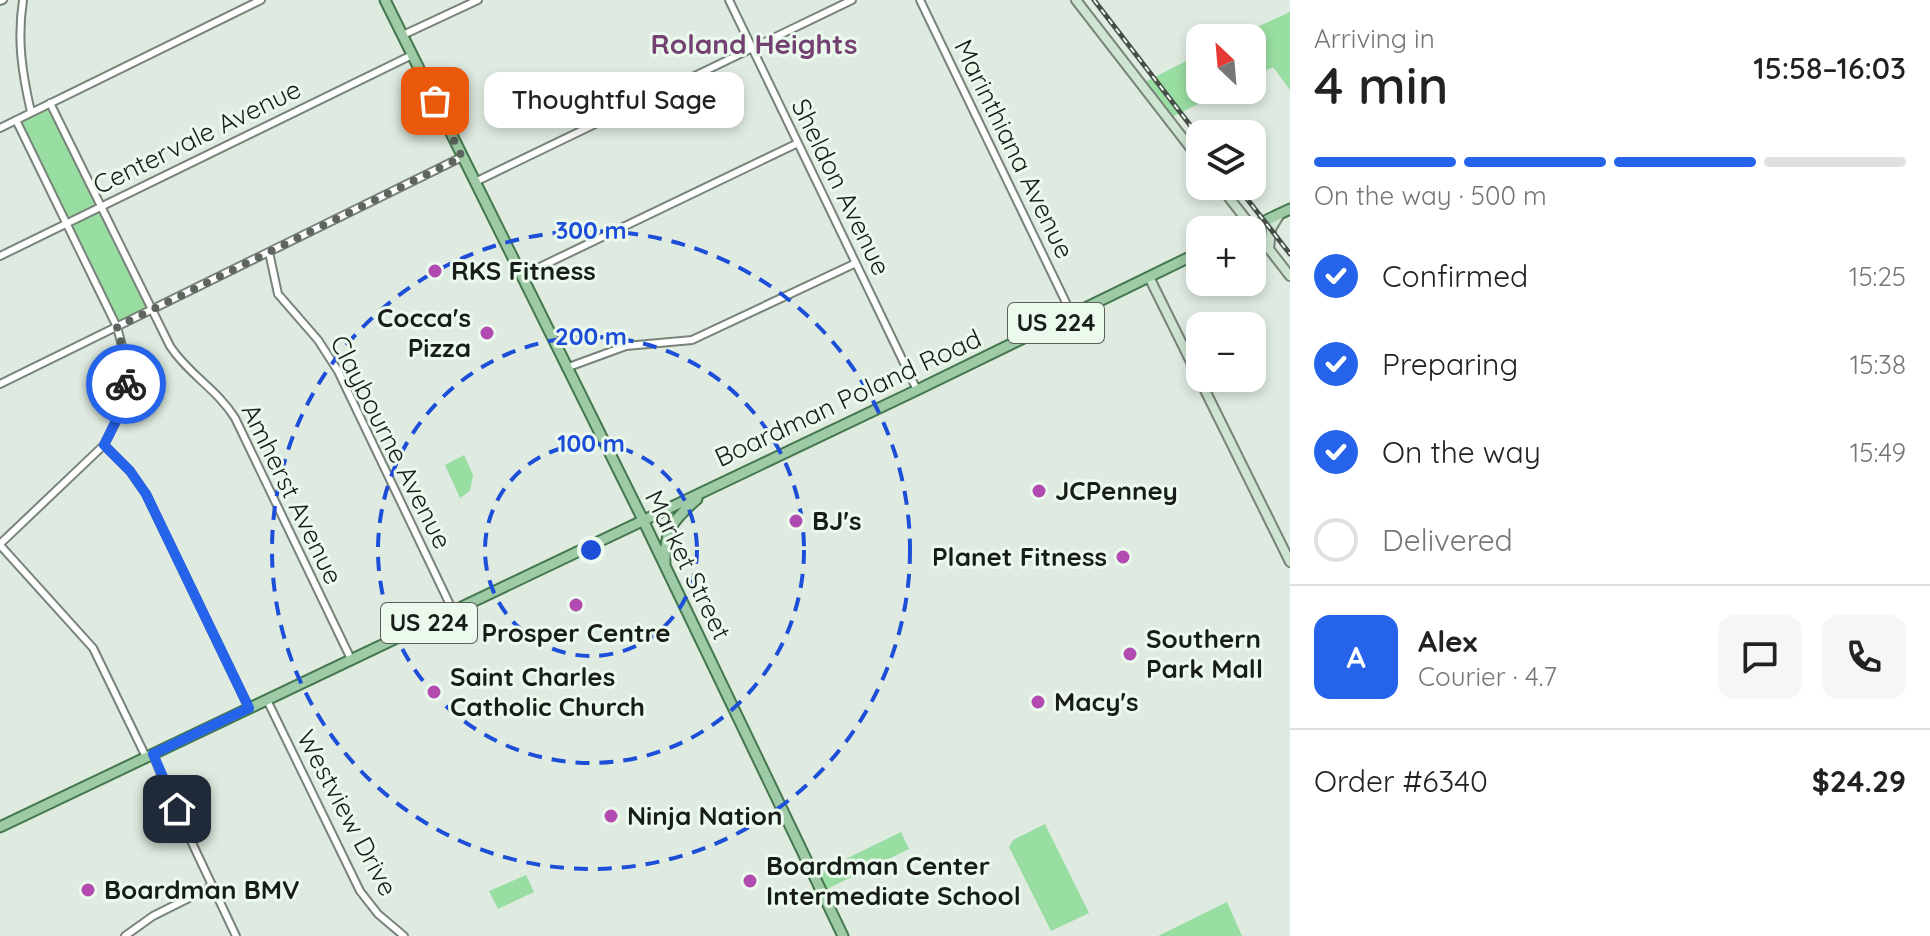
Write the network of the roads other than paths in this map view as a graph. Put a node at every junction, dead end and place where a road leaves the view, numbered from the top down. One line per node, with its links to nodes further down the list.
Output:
1 (23, 0): 13 (street)
2 (261, 0): 12 (street)
3 (385, 0): 9 (main road, Market Street)
4 (478, 0): 9 (street)
5 (729, 0): 10 (street, Sheldon Avenue)
6 (852, 0): 10 (street)
7 (920, 0): 35 (street, Marinthiana Avenue)
8 (1076, 0): 16 (street)
9 (403, 35): 11 (main road, Market Street)
10 (752, 48): 17 (street, Sheldon Avenue); 19 (street)
11 (412, 55): 18 (main road, Market Street); 20 (street, Centervale Avenue)
12 (50, 103): 13 (street); 20 (street, Amherst Avenue)
13 (31, 112): 14 (street)
14 (16, 120): 15 (street); 24 (street)
15 (0, 128)
16 (1186, 142)
17 (798, 143): 30 (street, Sheldon Avenue); 31 (street)
18 (462, 157): 19 (main road, Market Street); 27 (street)
19 (475, 182): 31 (main road, Market Street)
20 (101, 206): 24 (street, Centervale Avenue); 34 (street, Amherst Avenue)
21 (1290, 209): 22 (main road)
22 (1280, 214): 23 (main road); 26 (street)
23 (1266, 220)
24 (66, 223): 28 (street, Centervale Avenue); 36 (street)
25 (1266, 247): 26 (street)
26 (1269, 250): 32 (street)
27 (269, 252): 34 (street); 46 (street, Claybourne Avenue)
28 (0, 256)
29 (1186, 259): 33 (main road, Boardman Poland Road / US 224)
30 (856, 263): 37 (street); 39 (street, Sheldon Avenue)
31 (521, 276): 37 (main road, Market Street)
32 (1290, 276)
33 (1149, 277): 35 (main road, Boardman Poland Road / US 224); 44 (street)
34 (151, 310): 36 (street); 47 (street, Amherst Avenue)
35 (1072, 315): 39 (main road, Boardman Poland Road / US 224)
36 (117, 327): 38 (street); 40 (street)
37 (566, 368): 42 (main road, Market Street)
38 (0, 384)
39 (917, 390): 41 (main road, Boardman Poland Road / US 224)
40 (104, 445): 43 (street); 49 (street)
41 (714, 486): 42 (main road, Boardman Poland Road / US 224); 45 (main road)
42 (643, 520): 45 (main road, Market Street); 46 (main road, US 224)
43 (0, 544): 50 (street)
44 (1290, 562)
45 (665, 567): 56 (main road, Market Street)
46 (453, 611): 47 (main road, US 224)
47 (351, 659): 48 (main road, US 224)
48 (267, 700): 49 (main road, US 224); 55 (street, Westview Drive)
49 (249, 708): 50 (main road, US 224)
50 (150, 756): 51 (main road, US 224); 52 (street)
51 (0, 827)
52 (213, 886): 53 (street); 54 (street)
53 (125, 936)
54 (236, 936)
55 (404, 936)
56 (843, 936)

